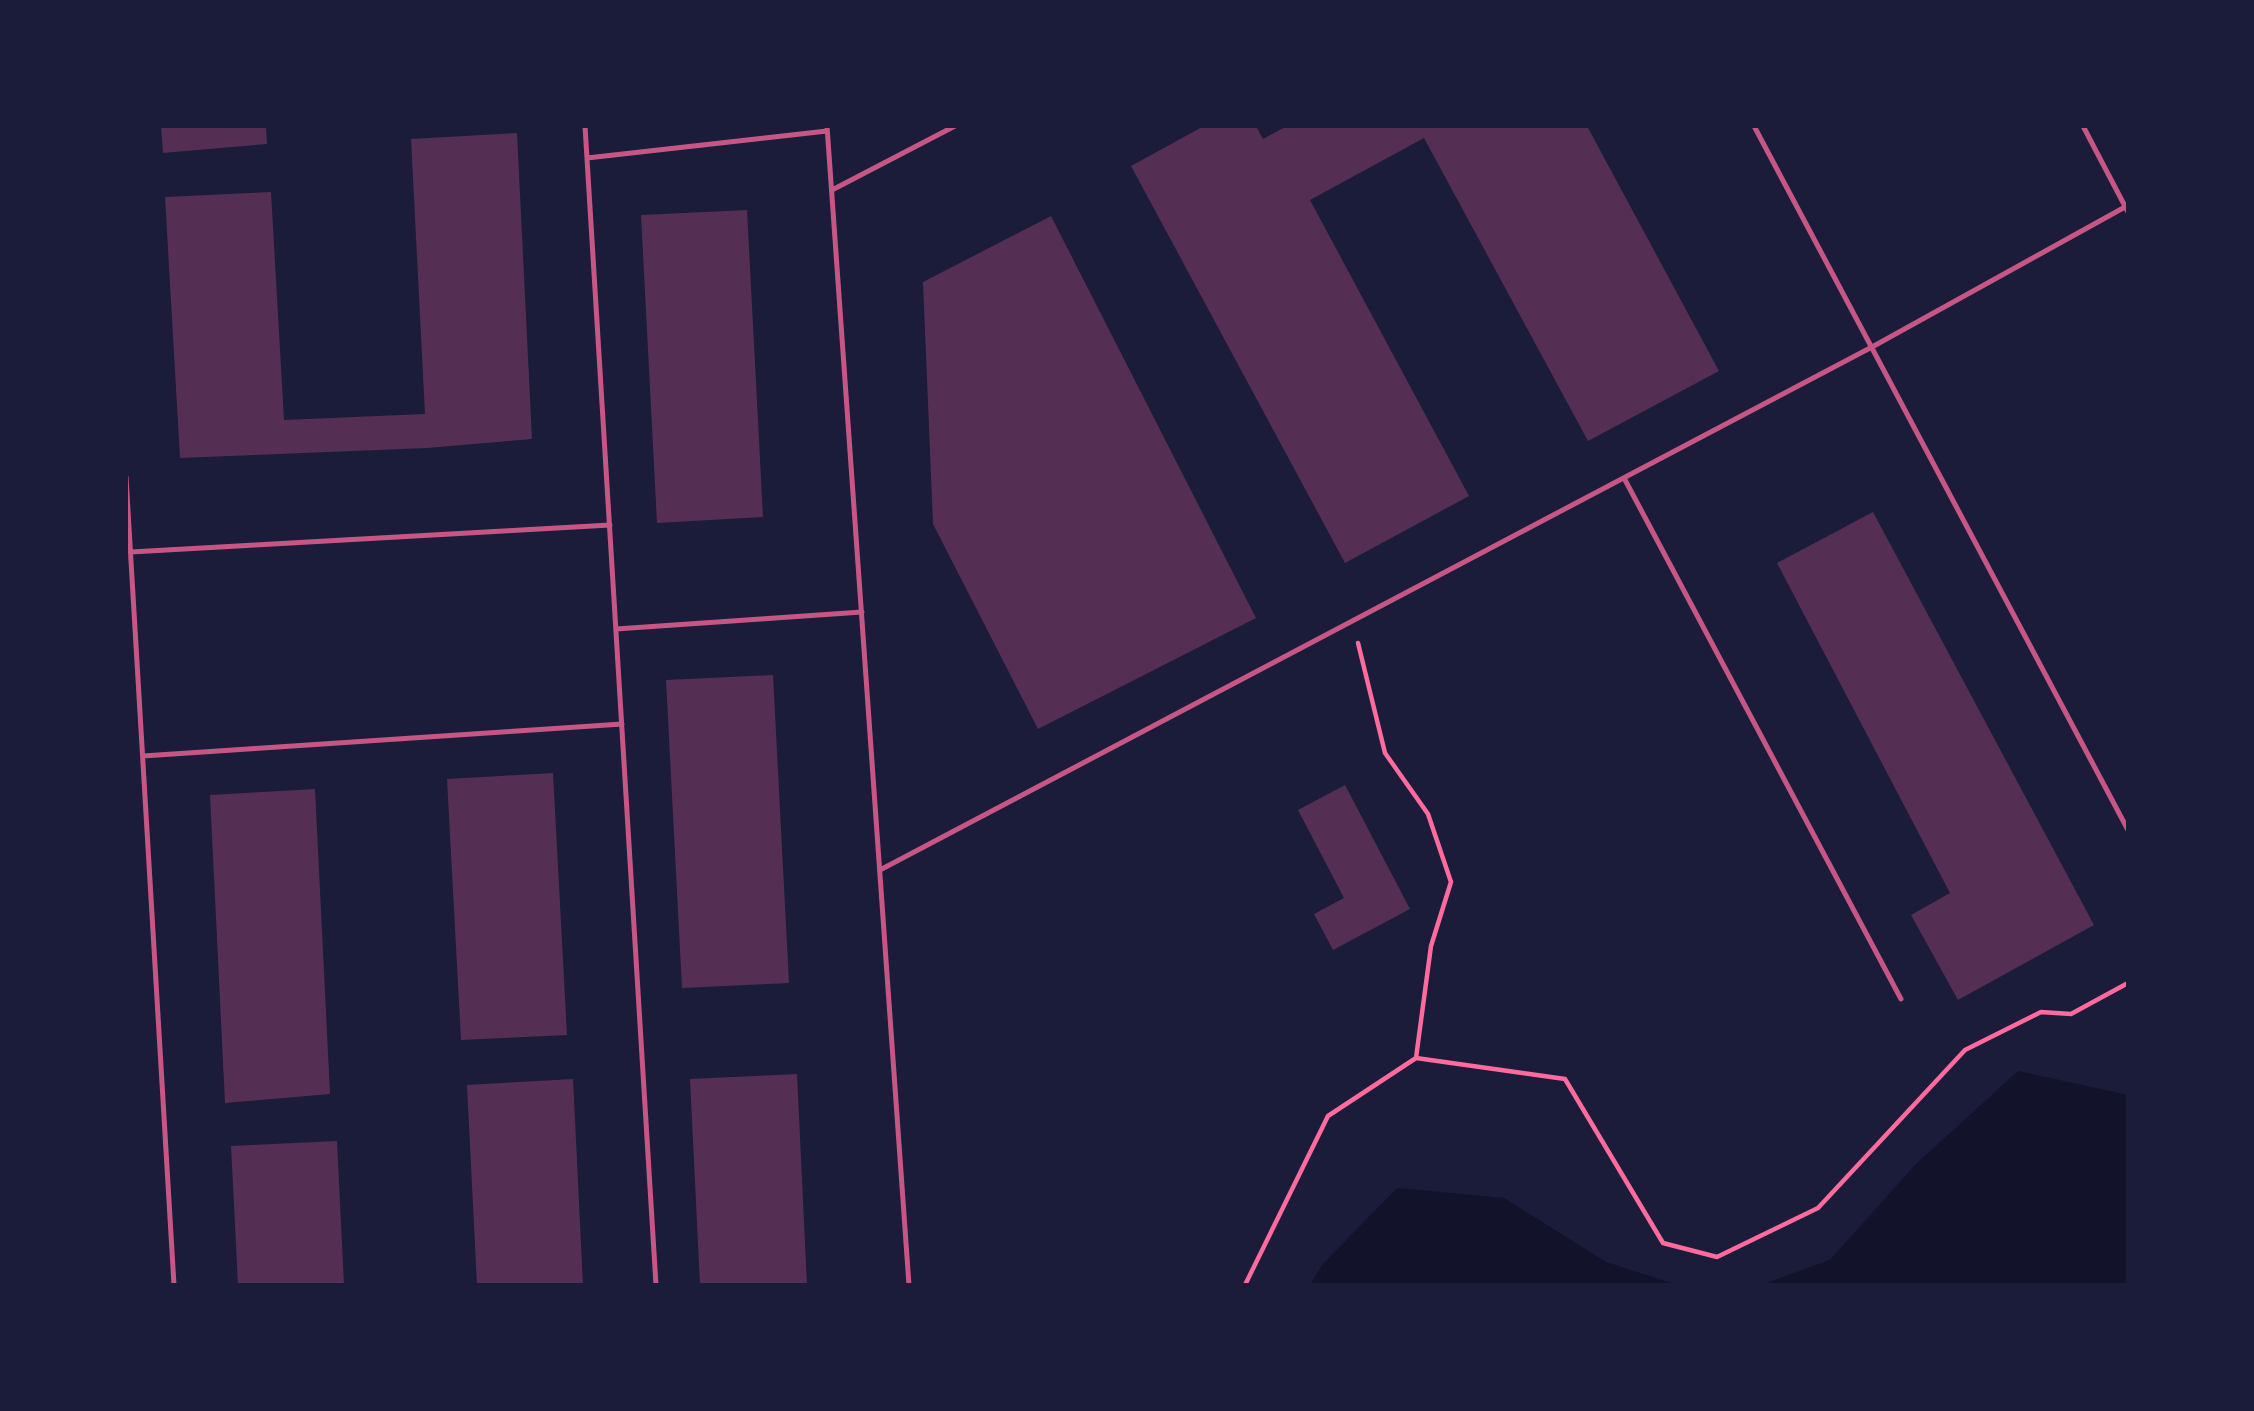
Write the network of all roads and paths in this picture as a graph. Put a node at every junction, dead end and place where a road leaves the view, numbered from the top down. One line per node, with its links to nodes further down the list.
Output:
1 (585, 126): 6 (lane)
2 (955, 126): 7 (lane)
3 (1754, 126): 9 (lane)
4 (2083, 126): 8 (lane)
5 (827, 129): 6 (lane); 7 (lane)
6 (587, 158): 12 (lane)
7 (832, 190): 14 (lane)
8 (2127, 209): 9 (lane)
9 (1872, 347): 11 (lane); 19 (lane)
10 (126, 477): 13 (lane)
11 (1624, 478): 15 (lane); 22 (lane)
12 (610, 525): 13 (lane); 16 (lane)
13 (131, 552): 18 (lane)
14 (862, 612): 16 (lane); 20 (lane)
15 (1353, 621): 20 (lane); 23 (path)
16 (616, 629): 17 (lane)
17 (622, 724): 18 (lane); 25 (lane)
18 (143, 756): 24 (lane)
19 (2128, 830)
20 (880, 870): 26 (lane)
21 (2128, 984): 23 (path)
22 (1901, 999)
23 (1416, 1058): 27 (path)
24 (174, 1285)
25 (656, 1285)
26 (909, 1285)
27 (1245, 1285)

